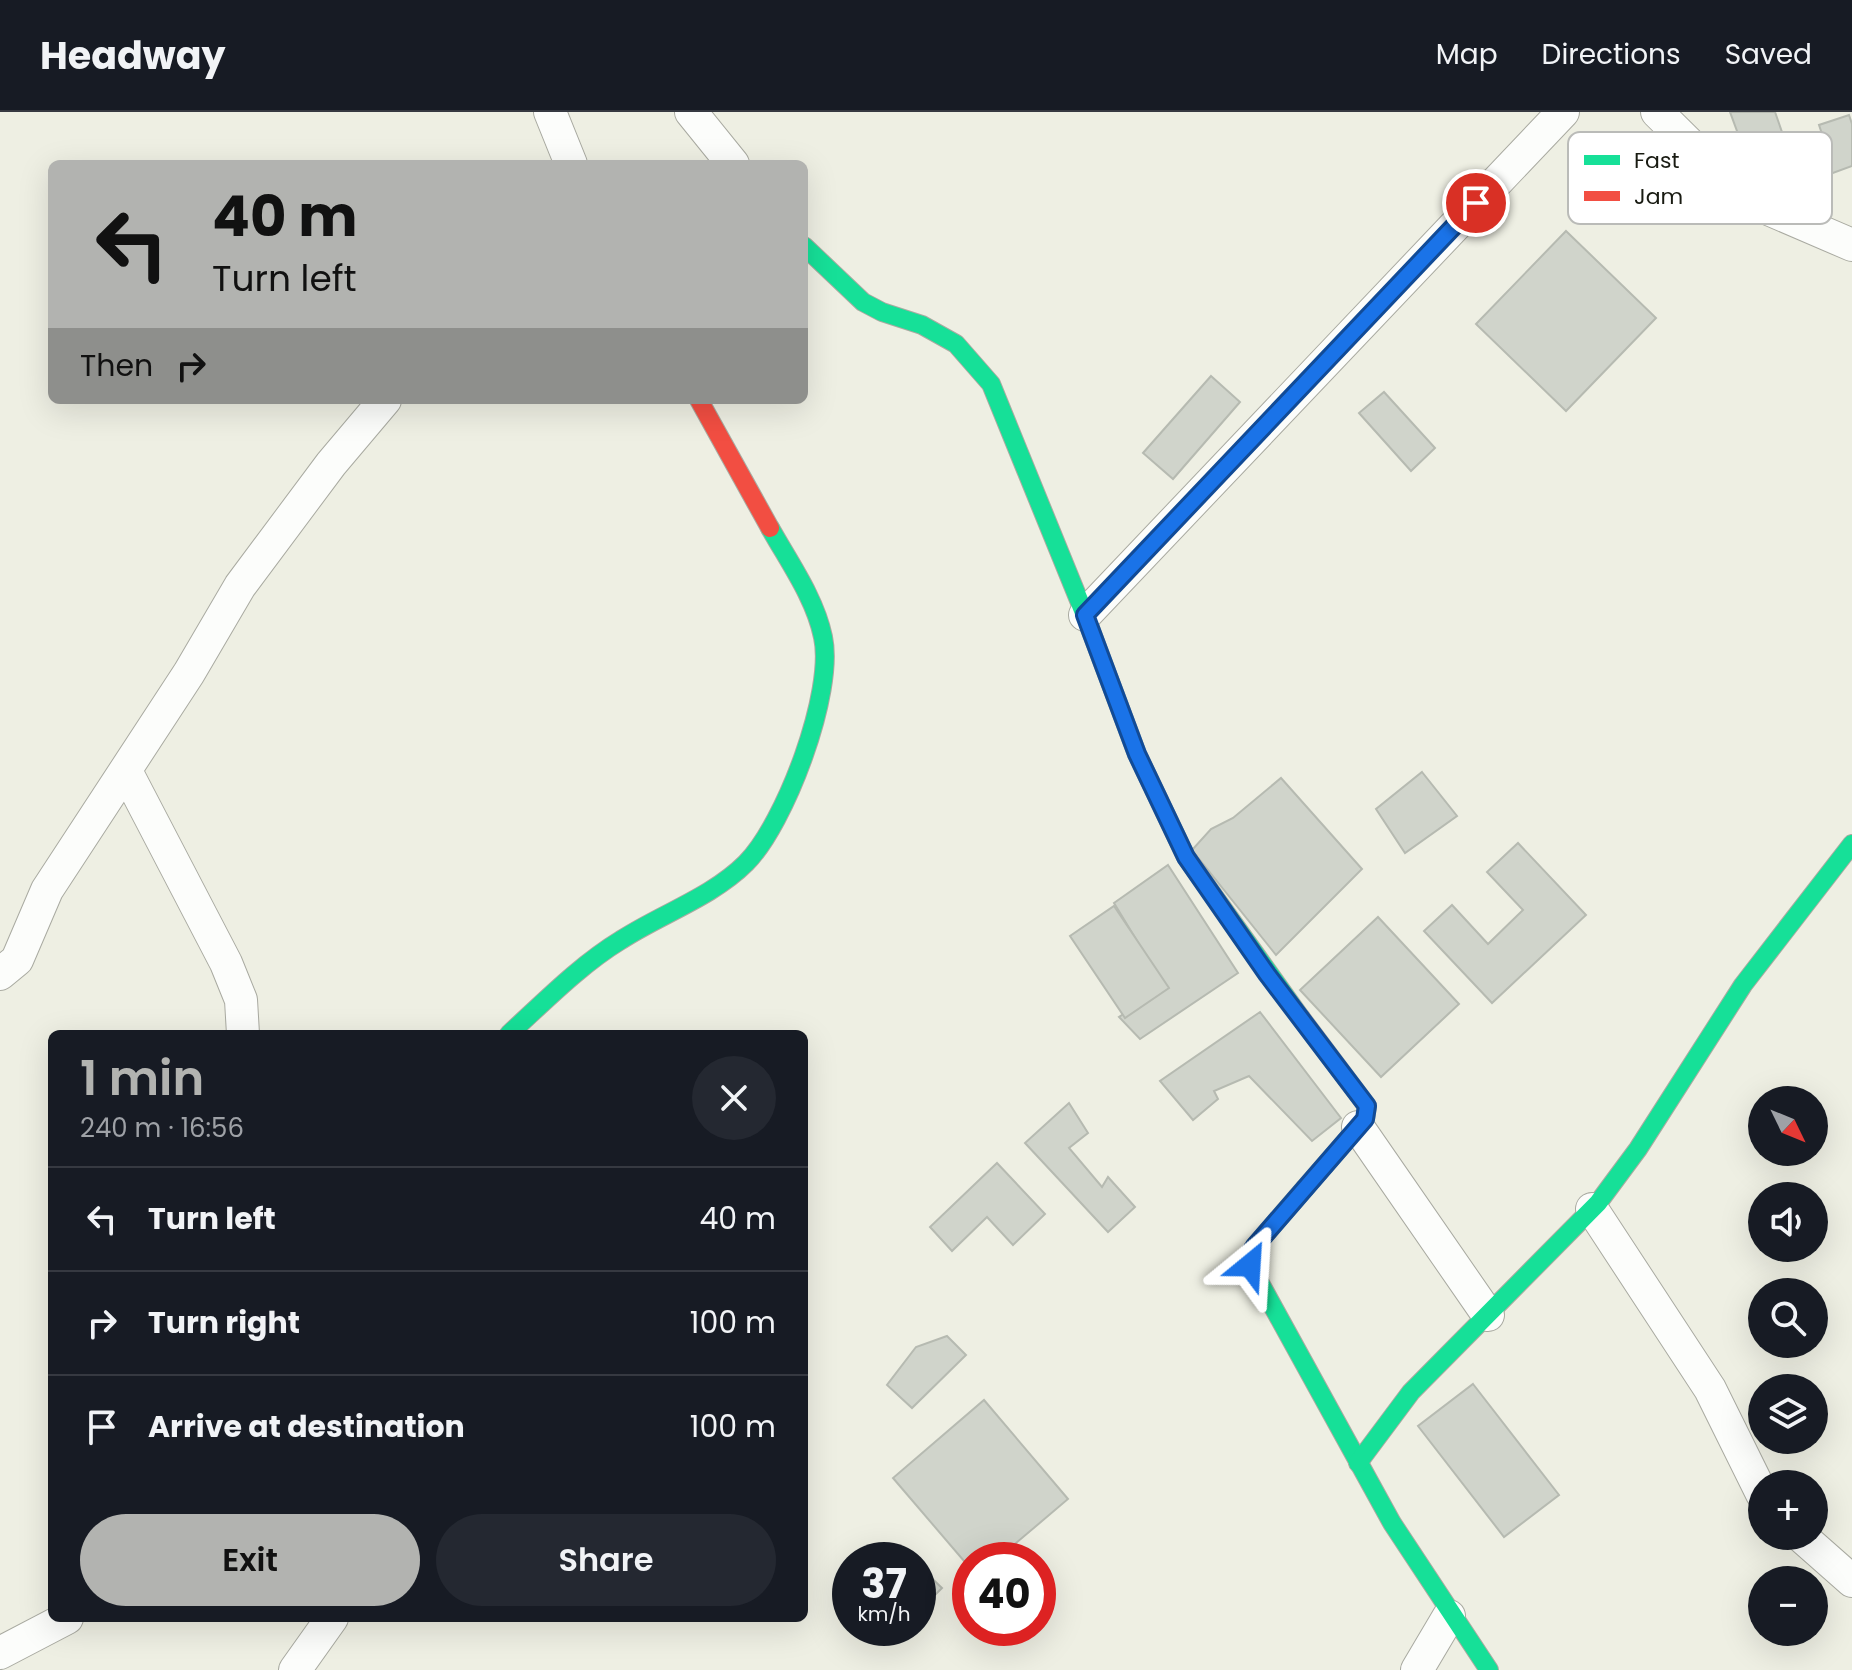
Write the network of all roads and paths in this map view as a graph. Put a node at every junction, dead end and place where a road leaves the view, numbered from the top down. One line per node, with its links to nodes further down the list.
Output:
1 (550, 112): 6 (street)
2 (691, 112): 7 (street)
3 (1563, 112): 13 (street)
4 (1657, 112): 5 (street)
5 (1677, 132)
6 (569, 160)
7 (730, 160)
8 (1803, 224): 9 (street)
9 (1852, 245)
10 (808, 250): 13 (street)
11 (382, 404): 14 (street)
12 (701, 404): 18 (street)
13 (1085, 615): 19 (street)
14 (126, 771): 16 (street); 17 (street)
15 (1852, 844): 20 (street)
16 (0, 974)
17 (243, 1030)
18 (514, 1030)
19 (1358, 1127): 21 (street); 22 (street)
20 (1592, 1209): 21 (street); 23 (street)
21 (1488, 1315): 22 (street)
22 (1358, 1463): 26 (street)
23 (1748, 1471)
24 (1817, 1550): 25 (street)
25 (1852, 1581)
26 (1449, 1616): 31 (street); 32 (street)
27 (59, 1622): 29 (street)
28 (329, 1622): 30 (street)
29 (0, 1653)
30 (295, 1670)
31 (1417, 1670)
32 (1489, 1670)

